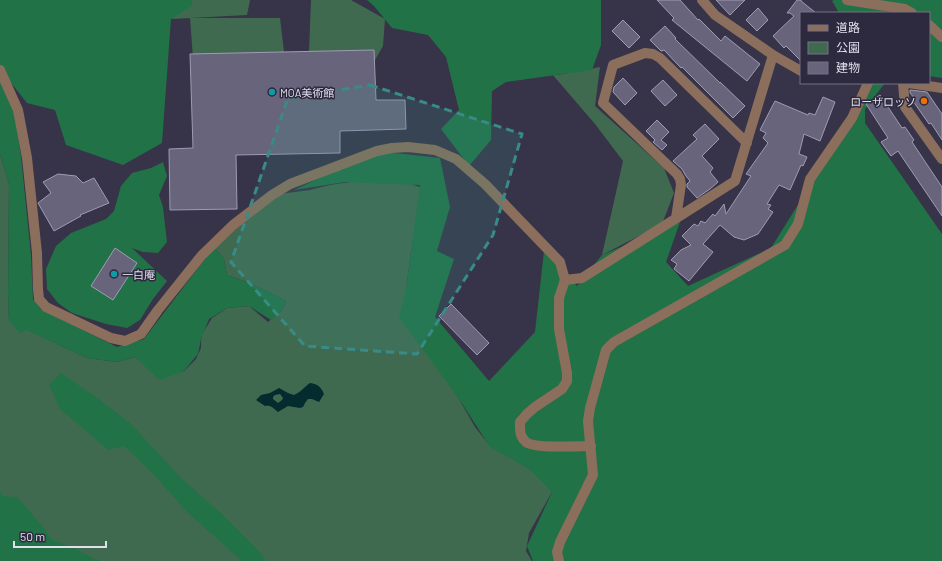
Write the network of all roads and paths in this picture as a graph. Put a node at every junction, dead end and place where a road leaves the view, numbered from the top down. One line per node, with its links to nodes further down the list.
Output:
1 (702, 0): 6 (street)
2 (847, 0): 3 (street)
3 (910, 12)
4 (930, 26): 5 (street)
5 (942, 37)
6 (772, 55): 8 (street); 13 (street)
7 (0, 70): 16 (street)
8 (800, 70)
9 (868, 84): 17 (street)
10 (903, 84): 14 (street)
11 (915, 84): 12 (street)
12 (942, 88)
13 (747, 143): 15 (street); 15 (street)
14 (942, 159)
15 (676, 218): 16 (street)
16 (565, 280): 17 (street)
17 (590, 446): 18 (street)
18 (559, 561)

